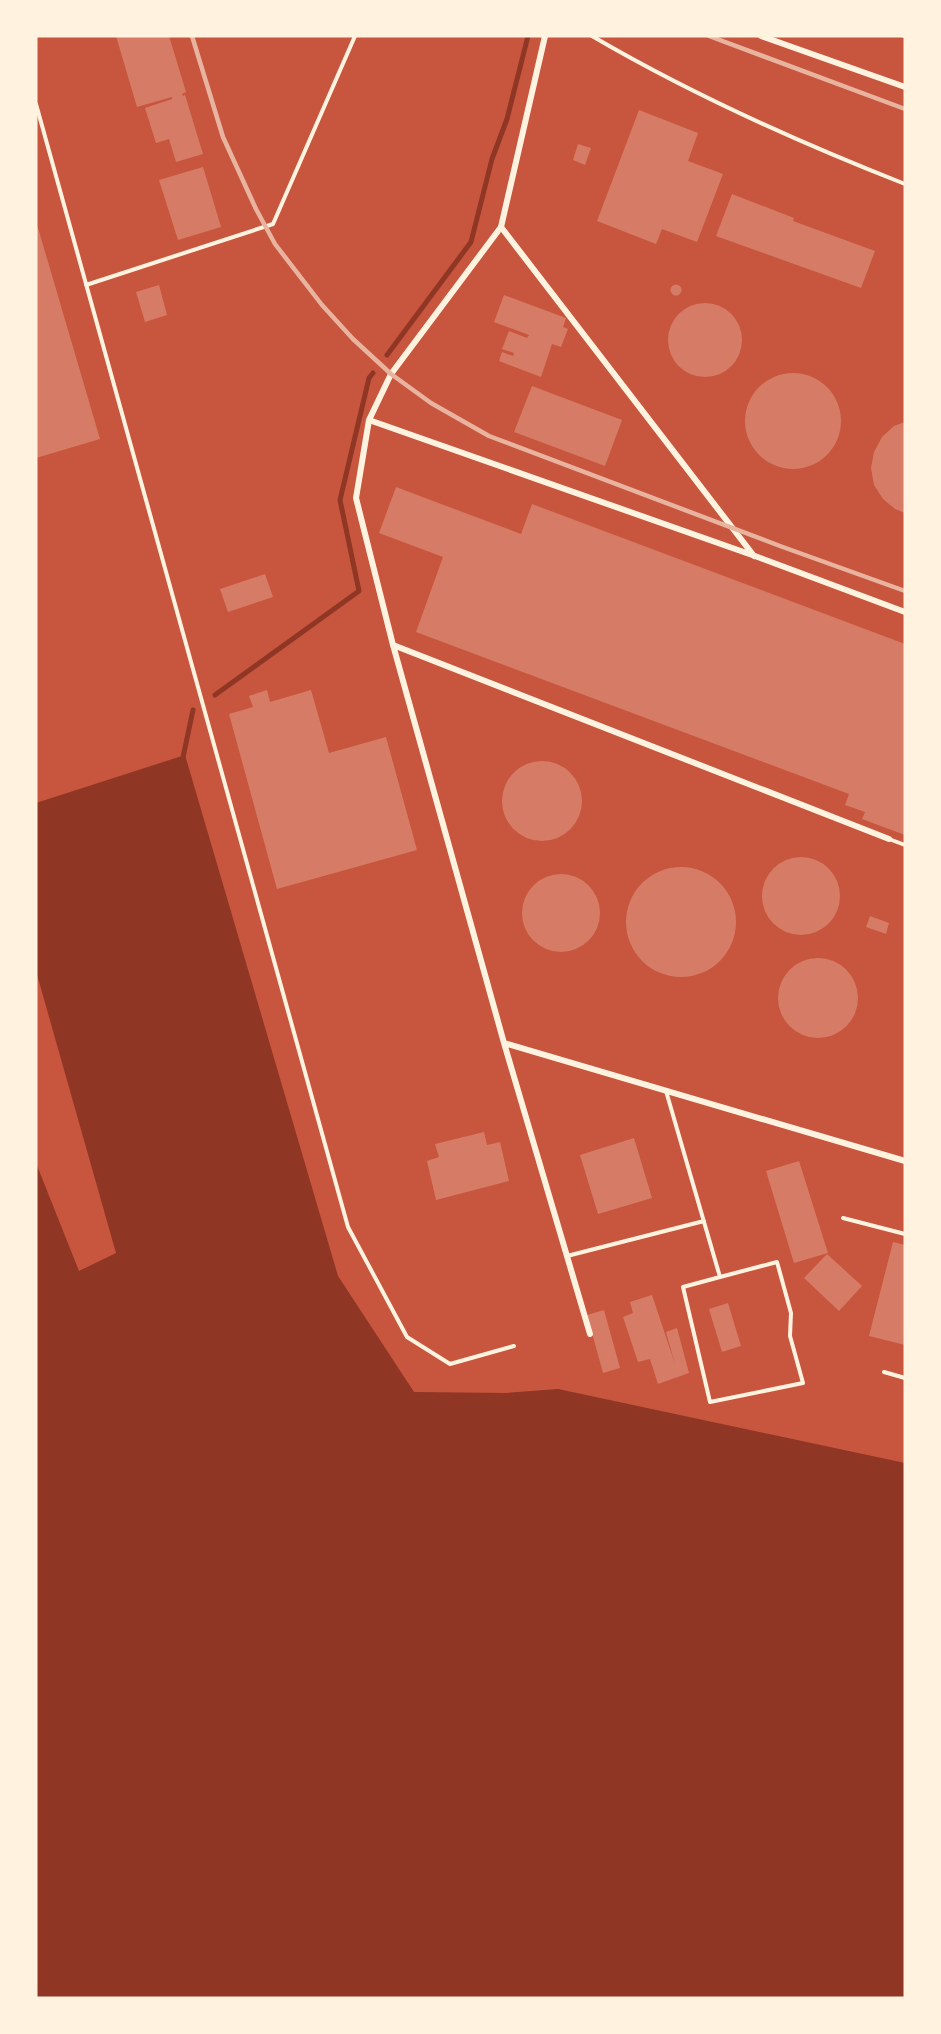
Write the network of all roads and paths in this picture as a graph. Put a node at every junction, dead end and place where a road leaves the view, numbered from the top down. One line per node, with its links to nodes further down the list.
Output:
1 (355, 36): 9 (lane)
2 (545, 36): 8 (street)
3 (592, 36): 7 (lane)
4 (761, 36): 5 (street)
5 (905, 87)
6 (36, 104): 9 (lane)
7 (905, 184)
8 (501, 227): 10 (street); 11 (street)
9 (86, 285): 25 (lane)
10 (369, 420): 11 (street); 13 (street)
11 (755, 556): 12 (street)
12 (905, 612)
13 (393, 645): 14 (street); 16 (street)
14 (889, 840): 15 (lane)
15 (905, 845)
16 (504, 1043): 17 (street); 22 (street)
17 (666, 1090): 18 (street); 20 (lane)
18 (905, 1161)
19 (843, 1218): 21 (lane)
20 (704, 1221): 22 (lane); 23 (lane)
21 (905, 1234)
22 (567, 1256): 24 (street)
23 (720, 1276): 23 (lane)
24 (590, 1334)
25 (514, 1346)
26 (884, 1372): 27 (lane)
27 (905, 1378)

